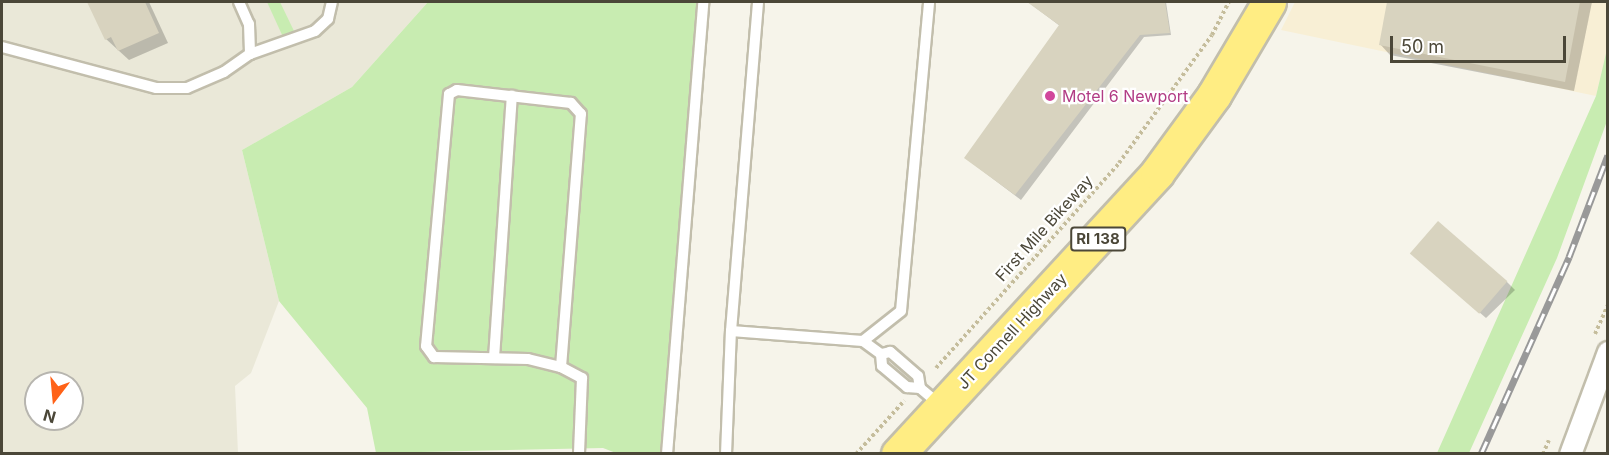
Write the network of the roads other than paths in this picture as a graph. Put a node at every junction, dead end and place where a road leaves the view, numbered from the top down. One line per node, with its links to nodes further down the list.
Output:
1 (239, 2): 8 (lane)
2 (332, 2): 8 (lane)
3 (703, 2): 17 (lane)
4 (758, 2): 10 (lane)
5 (929, 2): 11 (lane)
6 (1269, 2): 15 (highway, JT Connell Highway / RI 138)
7 (2, 47): 8 (lane)
8 (250, 54)
9 (512, 96): 13 (lane); 13 (lane); 14 (lane)
10 (731, 331): 11 (lane); 18 (lane)
11 (863, 341): 15 (lane)
12 (1608, 352): 20 (street)
13 (494, 358): 14 (lane)
14 (561, 367): 16 (lane)
15 (924, 392): 19 (highway, JT Connell Highway / RI 138)
16 (579, 453)
17 (667, 453)
18 (726, 453)
19 (898, 453)
20 (1570, 453)

